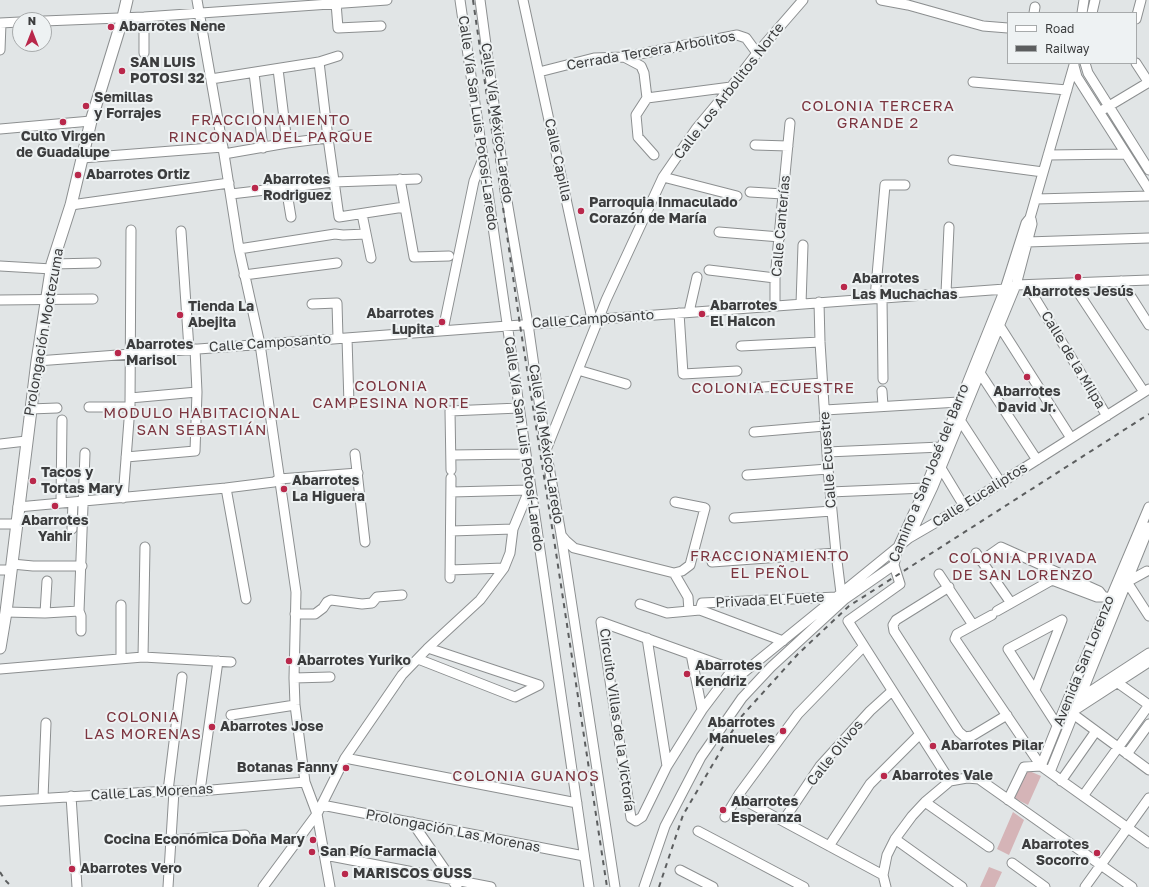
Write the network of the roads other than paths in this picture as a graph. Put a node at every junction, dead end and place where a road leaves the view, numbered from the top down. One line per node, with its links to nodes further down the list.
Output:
1 (127, 0): 19 (main road, Prolongación Moctezuma)
2 (197, 0): 17 (street)
3 (386, 0): 14 (street)
4 (460, 0): 60 (street, Calle Vía San Luis Potosí-Laredo)
5 (480, 0): 122 (street, Calle Vía México-Laredo)
6 (523, 0): 36 (street, Calle Capilla)
7 (803, 0): 28 (street, Calle Los Arbolitos Norte)
8 (881, 0): 12 (street)
9 (1084, 0): 15 (street)
10 (1095, 0): 16 (street)
11 (1141, 0): 18 (street)
12 (908, 2): 25 (street)
13 (283, 3): 14 (street); 17 (street)
14 (336, 3): 24 (street)
15 (1082, 12)
16 (1092, 12)
17 (199, 13): 20 (street); 38 (street)
18 (1137, 15)
19 (123, 17): 20 (street); 21 (street); 46 (main road, Prolongación Moctezuma)
20 (144, 17): 27 (street)
21 (52, 21)
22 (12, 22): 23 (street)
23 (1, 23): 26 (street)
24 (381, 26)
25 (1007, 28)
26 (0, 50)
27 (144, 53)
28 (757, 53): 30 (street, Cerrada Tercera Arbolitos); 41 (street, Calle Los Arbolitos Norte)
29 (338, 56): 31 (street)
30 (624, 58): 36 (street, Cerrada Tercera Arbolitos); 43 (street)
31 (320, 62): 35 (street); 50 (street)
32 (1074, 64): 33 (street); 42 (street, Camino a San José del Barro); 45 (street)
33 (1085, 64): 44 (street)
34 (1137, 64): 40 (street)
35 (278, 68): 37 (street); 51 (street)
36 (539, 72): 121 (street, Calle Capilla)
37 (254, 74): 38 (street); 54 (street)
38 (211, 79): 55 (street)
39 (973, 82): 42 (street)
40 (1149, 83): 44 (street)
41 (731, 87): 43 (street); 65 (street, Calle Los Arbolitos Norte)
42 (1067, 90): 57 (street, Camino a San José del Barro)
43 (647, 98): 58 (street)
44 (1109, 106): 45 (street); 62 (street)
45 (1099, 112): 56 (street)
46 (91, 121): 48 (street); 59 (main road, Prolongación Moctezuma)
47 (790, 123): 53 (street, Calle Canterías)
48 (0, 128)
49 (351, 134): 50 (street)
50 (328, 138): 51 (street); 68 (street)
51 (287, 143): 54 (street)
52 (755, 144): 53 (street)
53 (788, 146): 75 (street, Calle Canterías)
54 (263, 148): 55 (street)
55 (224, 151): 59 (street); 69 (street)
56 (1126, 154): 57 (street); 63 (street)
57 (1048, 155): 64 (street, Camino a San José del Barro)
58 (654, 156)
59 (82, 158): 79 (main road, Prolongación Moctezuma)
60 (482, 160): 125 (street, Calle Vía San Luis Potosí-Laredo); 126 (street)
61 (953, 160): 64 (street)
62 (1146, 166): 63 (street)
63 (1135, 168): 72 (street)
64 (1043, 172): 78 (street, Camino a San José del Barro)
65 (663, 177): 76 (street); 121 (street, Calle Los Arbolitos Norte)
66 (400, 179): 67 (street); 68 (street); 80 (street)
67 (417, 179)
68 (334, 182): 71 (street); 81 (street)
69 (229, 183): 74 (street); 79 (street)
70 (905, 185): 111 (street)
71 (286, 187): 74 (street); 82 (street)
72 (1149, 190)
73 (750, 192): 75 (street)
74 (231, 194): 93 (street)
75 (783, 194): 89 (street, Calle Canterías)
76 (737, 196)
77 (1149, 196): 78 (street)
78 (1036, 199): 83 (street, Camino a San José del Barro)
79 (71, 205): 99 (main road, Prolongación Moctezuma)
80 (404, 207): 81 (street); 94 (street)
81 (362, 214): 88 (street)
82 (291, 217)
83 (1030, 218): 91 (street, Camino a San José del Barro); 109 (street, Camino a San José del Barro)
84 (950, 227): 110 (street)
85 (131, 230): 132 (street)
86 (180, 231): 131 (street)
87 (719, 232): 89 (street)
88 (366, 234): 93 (street); 95 (street)
89 (780, 237): 103 (street, Calle Canterías)
90 (1149, 238): 91 (street)
91 (1027, 242): 107 (street, Camino a San José del Barro)
92 (803, 245): 117 (street)
93 (239, 249): 101 (street)
94 (449, 256)
95 (370, 258)
96 (96, 263): 99 (street)
97 (337, 263): 101 (street)
98 (0, 266): 99 (street)
99 (52, 267): 114 (main road, Prolongación Moctezuma)
100 (709, 270): 103 (street)
101 (244, 275): 129 (street)
102 (697, 277): 119 (street)
103 (775, 278): 118 (street, Calle Canterías)
104 (1149, 280): 105 (street, Calle Camposanto)
105 (1121, 281): 106 (street, Calle Camposanto); 124 (street)
106 (1072, 283): 108 (street, Calle Camposanto); 141 (street)
107 (1016, 285): 108 (street, Calle Camposanto); 109 (street, Calle Camposanto); 123 (street, Camino a San José del Barro)
108 (1027, 285): 153 (street, Calle de la Milpa)
109 (1005, 289): 110 (street, Calle Camposanto); 145 (street, Camino a San José del Barro)
110 (946, 293): 111 (street, Calle Camposanto)
111 (879, 298): 115 (street, Calle Camposanto); 137 (street)
112 (93, 299): 114 (street)
113 (0, 300): 114 (street)
114 (46, 300): 133 (main road, Prolongación Moctezuma)
115 (819, 302): 117 (street, Calle Camposanto); 128 (street, Calle Ecuestre)
116 (312, 304): 127 (street)
117 (801, 304): 118 (street, Calle Camposanto)
118 (774, 306): 119 (street, Calle Camposanto)
119 (689, 312): 120 (street, Calle Camposanto)
120 (679, 313): 121 (street, Calle Camposanto); 135 (street)
121 (596, 319): 122 (street, Calle Camposanto); 134 (street, Calle Los Arbolitos Norte)
122 (528, 324): 125 (street, Calle Camposanto); 162 (street, Calle Vía México-Laredo)
123 (999, 325): 136 (street, Camino a San José del Barro); 158 (street)
124 (1149, 325)
125 (507, 326): 126 (street, Calle Camposanto); 150 (street, Calle Vía San Luis Potosí-Laredo)
126 (443, 330): 127 (street, Calle Camposanto)
127 (342, 338): 129 (street, Calle Camposanto); 146 (street)
128 (820, 342): 130 (street); 138 (street, Calle Ecuestre)
129 (260, 344): 131 (street, Calle Camposanto); 174 (street)
130 (741, 346)
131 (192, 349): 132 (street, Calle Camposanto); 143 (street)
132 (130, 354): 133 (street, Calle Camposanto); 144 (street)
133 (37, 361): 151 (main road, Prolongación Moctezuma)
134 (578, 370): 139 (street); 162 (street, Calle Los Arbolitos Norte)
135 (737, 371)
136 (980, 373): 155 (street, Camino a San José del Barro); 169 (street)
137 (883, 380)
138 (823, 383): 140 (street); 152 (street, Calle Ecuestre)
139 (626, 384)
140 (750, 388)
141 (1146, 390): 153 (street, Calle Eucaliptos)
142 (882, 391): 147 (street)
143 (197, 392): 144 (street); 168 (street)
144 (130, 402): 148 (street); 168 (street)
145 (959, 402): 147 (street); 161 (street, Camino a San José del Barro)
146 (349, 404)
147 (883, 406): 152 (street)
148 (89, 407)
149 (57, 408): 151 (street)
150 (519, 408): 166 (street, Calle Vía San Luis Potosí-Laredo); 167 (street)
151 (30, 409): 159 (main road, Prolongación Moctezuma)
152 (825, 410): 156 (street, Calle Ecuestre)
153 (1106, 416): 158 (street, Calle Eucaliptos)
154 (62, 420): 183 (street)
155 (960, 420): 170 (street, Camino a San José del Barro); 175 (street)
156 (825, 426): 157 (street); 163 (street, Calle Ecuestre)
157 (754, 432)
158 (1071, 438): 169 (street, Calle Eucaliptos)
159 (26, 441): 160 (street); 187 (main road, Prolongación Moctezuma)
160 (0, 444)
161 (941, 447): 163 (street); 178 (street, Camino a San José del Barro)
162 (546, 450): 197 (street, Calle Vía México-Laredo)
163 (827, 452): 171 (street, Calle Ecuestre)
164 (85, 453): 182 (street)
165 (355, 454): 172 (street)
166 (525, 454): 167 (street); 177 (street, Calle Vía San Luis Potosí-Laredo)
167 (451, 455): 179 (street)
168 (126, 457): 181 (street)
169 (1037, 460): 175 (street, Calle Eucaliptos)
170 (940, 468): 186 (street); 198 (street, Camino a San José del Barro)
171 (828, 469): 173 (street); 180 (street, Calle Ecuestre)
172 (358, 472): 174 (street); 199 (street)
173 (747, 475)
174 (279, 479): 176 (street); 230 (street)
175 (1001, 483): 186 (street, Calle Eucaliptos)
176 (226, 488): 181 (street); 220 (street)
177 (530, 488): 179 (street); 195 (street); 292 (street, Calle Vía San Luis Potosí-Laredo)
178 (924, 488): 180 (street); 201 (street, Camino a San José del Barro)
179 (451, 492): 196 (street)
180 (830, 492): 189 (street, Calle Ecuestre)
181 (123, 498): 182 (street)
182 (84, 500): 184 (street); 207 (street)
183 (61, 502): 184 (street); 187 (street)
184 (73, 502): 194 (street)
185 (675, 502): 212 (street)
186 (964, 506): 198 (street, Calle Eucaliptos)
187 (18, 507): 192 (main road, Prolongación Moctezuma)
188 (1149, 507): 215 (street, Avenida San Lorenzo)
189 (832, 511): 190 (street); 202 (street, Calle Ecuestre)
190 (734, 518)
191 (0, 524): 192 (street)
192 (16, 524): 208 (main road, Prolongación Moctezuma)
193 (1149, 527): 215 (street, Avenida San Lorenzo)
194 (72, 529)
195 (513, 529): 196 (street); 209 (street)
196 (451, 532): 209 (street)
197 (560, 534): 212 (street); 319 (street, Calle Vía México-Laredo)
198 (909, 538): 201 (street, Calle Eucaliptos)
199 (365, 542)
200 (145, 547): 242 (street)
201 (898, 547): 206 (street, Camino a San José del Barro); 219 (street, Calle Eucaliptos)
202 (836, 553): 205 (street); 219 (street, Calle Ecuestre)
203 (976, 553): 204 (street)
204 (981, 561): 210 (street); 222 (street)
205 (712, 562)
206 (894, 565): 236 (street); 244 (street, Camino a San José del Barro)
207 (82, 566): 208 (street); 226 (street)
208 (8, 568): 228 (main road, Prolongación Moctezuma)
209 (504, 568): 238 (street)
210 (1055, 570): 214 (street); 221 (street)
211 (1148, 571): 215 (street)
212 (674, 573): 227 (street)
213 (939, 574): 217 (street)
214 (1052, 580): 221 (street); 222 (street)
215 (1123, 580): 221 (street, Avenida San Lorenzo); 231 (street); 259 (street, Avenida San Lorenzo)
216 (47, 581): 229 (street)
217 (949, 587): 232 (street); 266 (street)
218 (402, 595): 230 (street)
219 (839, 595): 225 (street, Privada El Fuete); 235 (street, Calle Eucaliptos)
220 (246, 598)
221 (1106, 598): 258 (street, Avenida San Lorenzo)
222 (1011, 603): 232 (street)
223 (640, 604): 227 (street, Privada El Fuete)
224 (121, 605): 243 (street)
225 (701, 607): 227 (street, Privada El Fuete); 235 (street)
226 (79, 611): 229 (street); 233 (street)
227 (689, 611)
228 (6, 612): 229 (street); 237 (main road, Prolongación Moctezuma)
229 (45, 613)
230 (295, 614): 254 (street)
231 (1149, 616)
232 (974, 625): 266 (street)
233 (81, 631)
234 (647, 638): 241 (street, Circuito Villas de la Victoría); 275 (street); 275 (street, Circuito Villas de la Victoría)
235 (782, 641): 239 (street, Calle Eucaliptos)
236 (864, 646): 257 (street); 284 (street)
237 (0, 648)
238 (428, 648): 245 (street); 245 (street)
239 (772, 650): 244 (street); 251 (street, Calle Eucaliptos)
240 (1149, 653): 259 (street)
241 (691, 654): 250 (street, Circuito Villas de la Victoría); 263 (street)
242 (143, 657): 243 (street); 246 (street)
243 (121, 658): 249 (street)
244 (780, 658): 320 (street, Camino a San José del Barro)
245 (418, 659): 274 (street)
246 (218, 661): 247 (street); 283 (street)
247 (231, 662)
248 (1149, 662): 255 (street)
249 (0, 669)
250 (734, 669): 251 (street, Circuito Villas de la Victoría); 263 (street, Circuito Villas de la Victoría)
251 (743, 672)
252 (182, 677): 282 (street)
253 (330, 677): 254 (street)
254 (294, 678): 260 (street)
255 (1118, 683): 261 (street); 264 (street)
256 (1035, 690): 256 (street); 269 (street)
257 (892, 691): 271 (street); 295 (street, Calle Olivos)
258 (1070, 694): 259 (street); 262 (street, Avenida San Lorenzo)
259 (1080, 698): 264 (street, Avenida San Lorenzo)
260 (295, 705): 265 (street); 281 (street)
261 (1149, 705): 272 (street)
262 (1065, 706): 264 (street); 269 (street, Avenida San Lorenzo)
263 (702, 710): 275 (street, Circuito Villas de la Victoría)
264 (1074, 712): 270 (street); 278 (street, Avenida San Lorenzo)
265 (231, 715)
266 (1006, 715): 276 (street)
267 (46, 723): 287 (street)
268 (1149, 724): 273 (street)
269 (1058, 725): 276 (street, Avenida San Lorenzo)
270 (1096, 731): 272 (street); 280 (street)
271 (920, 734): 279 (street); 303 (street)
272 (1118, 748): 273 (street); 286 (street)
273 (1127, 754): 277 (street)
274 (345, 758): 292 (street); 293 (street)
275 (667, 766)
276 (1041, 766): 278 (street); 290 (street)
277 (1149, 770)
278 (1050, 772): 280 (street)
279 (950, 781): 290 (street); 291 (street)
280 (1061, 781): 286 (street)
281 (304, 782): 283 (street, Calle Las Morenas); 293 (street)
282 (171, 791): 283 (street, Calle Las Morenas); 285 (street, Calle Las Morenas); 301 (street)
283 (200, 791)
284 (739, 794): 294 (street); 295 (street)
285 (71, 796): 287 (street, Calle Las Morenas); 313 (street)
286 (1082, 796): 297 (street)
287 (43, 798): 289 (street, Calle Las Morenas)
288 (1149, 798): 297 (street)
289 (0, 800)
290 (1008, 800): 308 (street)
291 (925, 802): 300 (street); 304 (street)
292 (577, 803): 306 (street, Calle Vía San Luis Potosí-Laredo)
293 (320, 810): 296 (street, Prolongación Las Morenas); 305 (street); 315 (street)
294 (725, 817)
295 (783, 821): 303 (street)
296 (412, 822): 306 (street, Prolongación Las Morenas); 311 (street)
297 (1128, 828): 302 (street); 308 (street)
298 (698, 831): 312 (street)
299 (245, 835): 301 (street)
300 (895, 839): 310 (street); 324 (street)
301 (171, 840): 314 (street)
302 (1149, 843)
303 (829, 846): 310 (street)
304 (989, 847)
305 (325, 855): 311 (street); 316 (street)
306 (584, 856): 318 (street, Calle Vía San Luis Potosí-Laredo)
307 (1012, 863): 325 (street)
308 (1101, 865): 326 (street); 327 (street)
309 (680, 870): 321 (street)
310 (883, 874): 323 (street)
311 (454, 883): 317 (street)
312 (793, 884): 322 (street)
313 (77, 887)
314 (168, 887)
315 (263, 887)
316 (330, 887)
317 (491, 887)
318 (589, 887)
319 (615, 887)
320 (644, 887)
321 (713, 887)
322 (804, 887)
323 (886, 887)
324 (962, 887)
325 (1045, 887)
326 (1085, 887)
327 (1132, 887)

